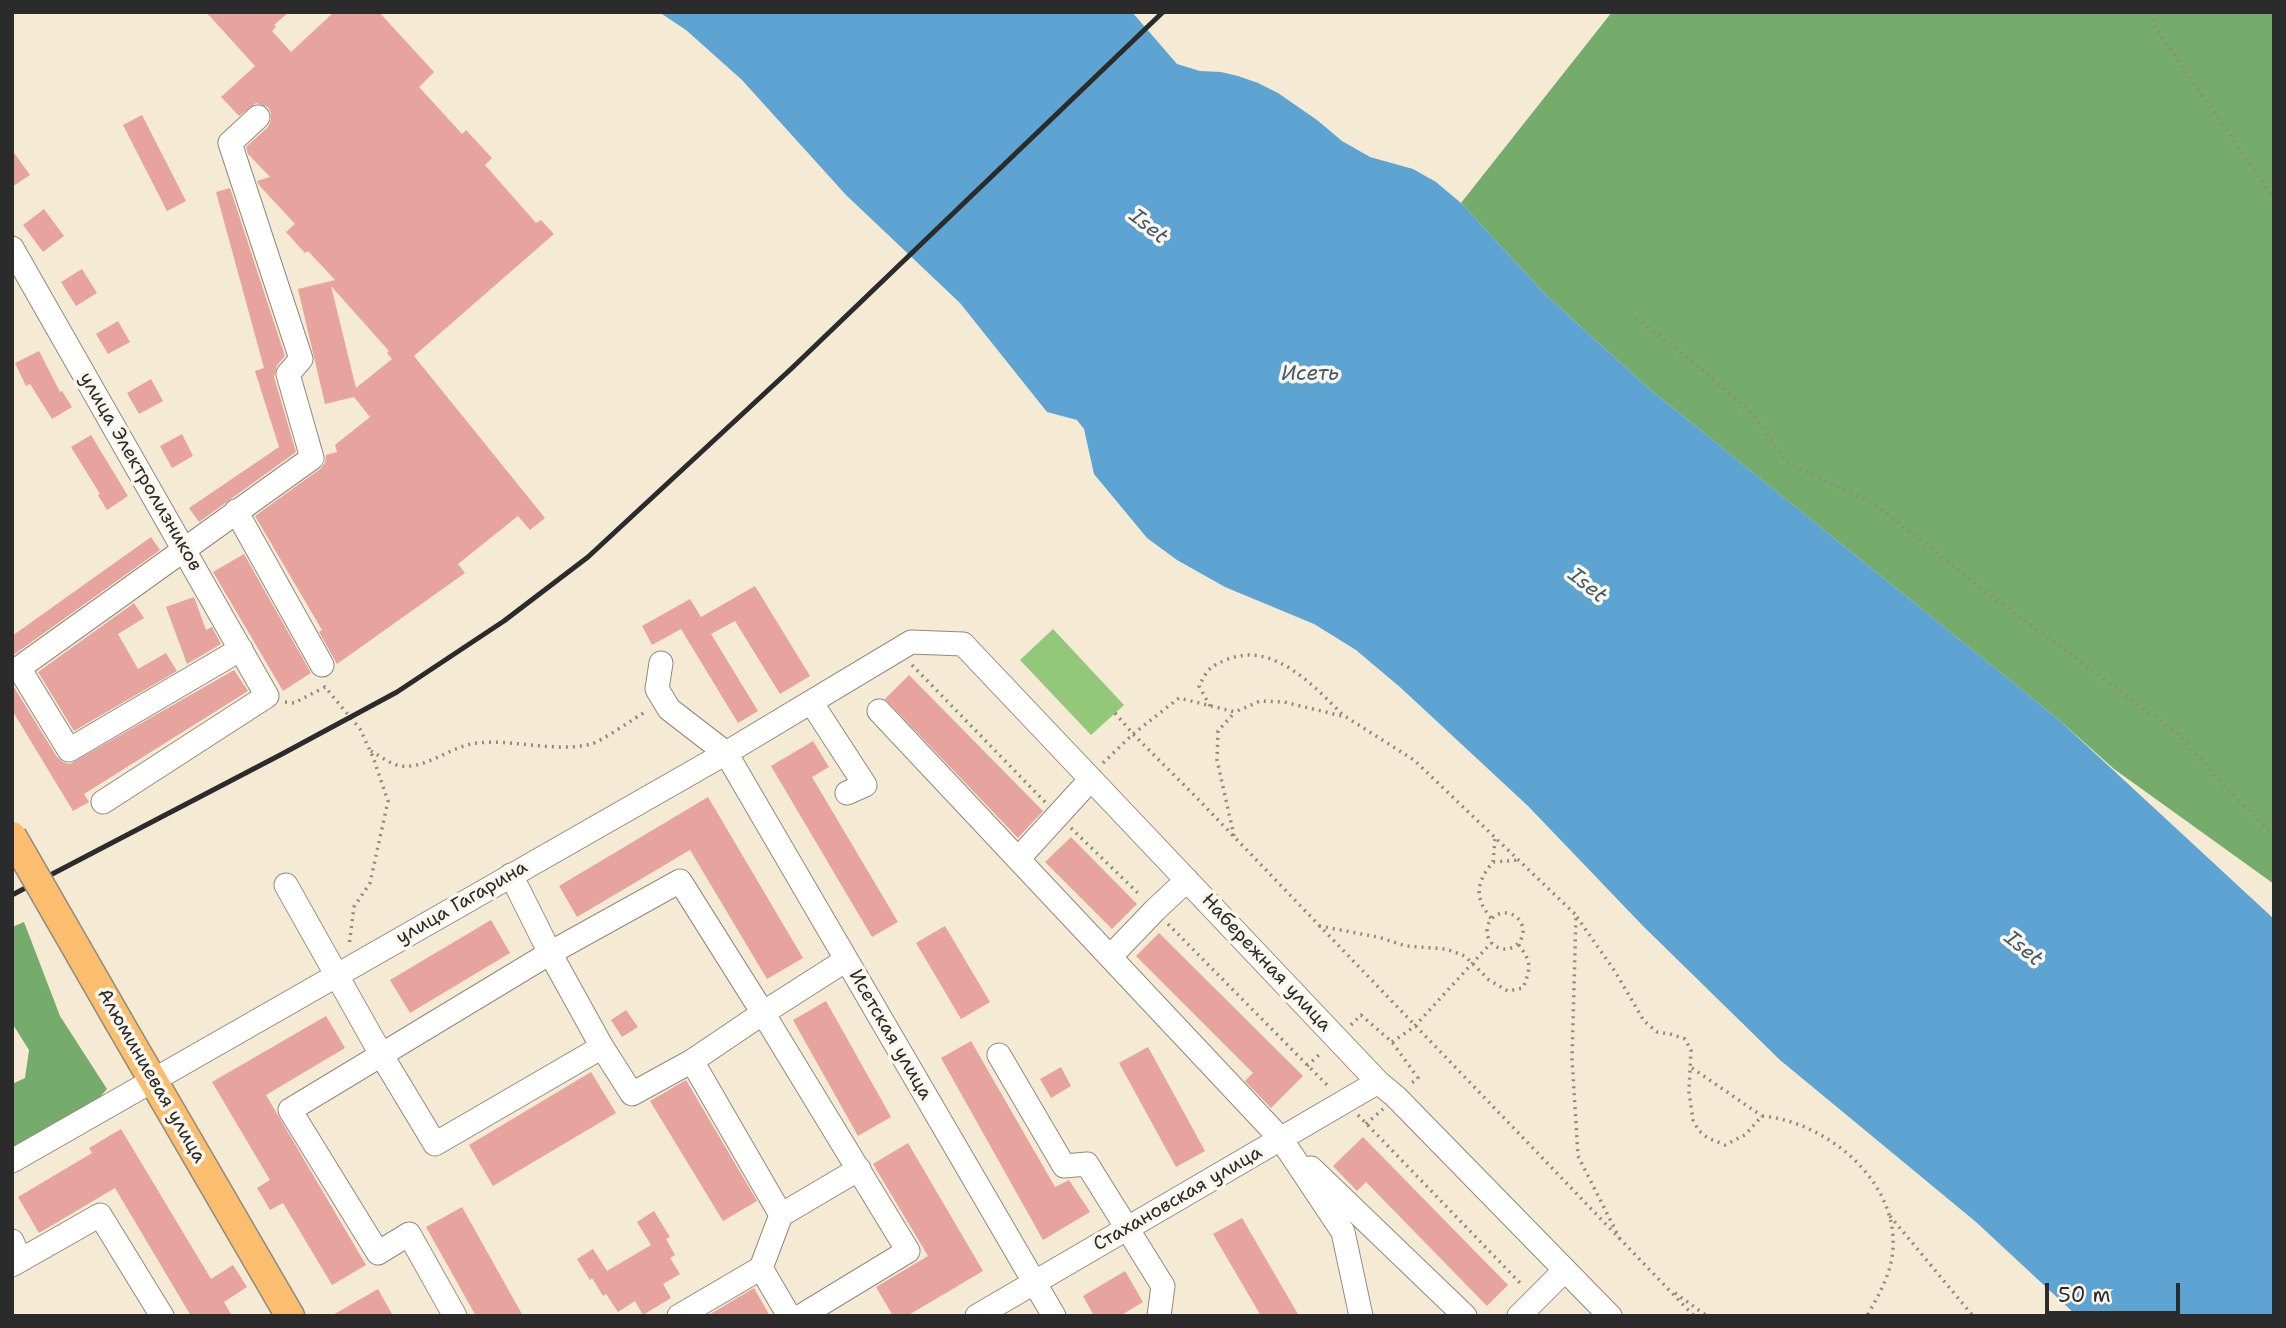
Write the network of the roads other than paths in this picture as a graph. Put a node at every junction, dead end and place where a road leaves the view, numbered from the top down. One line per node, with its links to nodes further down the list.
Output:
1 (258, 117): 3 (street)
2 (12, 248): 4 (street, улица Электролизников)
3 (236, 511): 4 (street); 8 (street)
4 (184, 548): 5 (street, улица Электролизников); 5 (street)
5 (242, 649): 14 (street, улица Электролизников)
6 (910, 652): 9 (street, улица Гагарина); 12 (street, Набережная улица)
7 (661, 663): 11 (street)
8 (322, 665)
9 (811, 702): 11 (street, улица Гагарина); 13 (street)
10 (879, 711): 16 (street)
11 (726, 753): 17 (street, улица Гагарина); 22 (street, Исетская улица)
12 (1090, 778): 16 (street); 18 (street, Набережная улица)
13 (847, 793)
14 (103, 802)
15 (12, 836): 29 (main road, Алюминиевая улица, bridge)
16 (1018, 859): 21 (street)
17 (511, 875): 20 (street); 23 (street, улица Гагарина)
18 (1187, 880): 21 (street); 30 (street, Набережная улица)
19 (286, 885): 23 (street)
20 (550, 953): 24 (street); 25 (street); 27 (street)
21 (1110, 957): 31 (street)
22 (846, 960): 24 (street); 39 (street, Исетская улица)
23 (342, 972): 27 (street); 29 (street, улица Гагарина)
24 (762, 1013): 28 (street); 33 (street)
25 (602, 1048): 27 (street); 28 (street)
26 (999, 1055): 35 (street)
27 (382, 1056): 42 (street)
28 (692, 1061): 34 (street)
29 (152, 1080): 32 (street, улица Гагарина); 41 (main road, Алюминиевая улица)
30 (1378, 1082): 31 (street, Стахановская улица); 38 (street, Набережная улица)
31 (1281, 1139): 35 (street, Стахановская улица); 49 (street); 50 (street)
32 (12, 1161)
33 (859, 1169): 34 (street); 45 (street)
34 (781, 1215): 37 (street)
35 (1126, 1229): 39 (street, Стахановская улица); 48 (street)
36 (15, 1255): 40 (street)
37 (761, 1268): 43 (street); 44 (street)
38 (1565, 1270): 51 (street); 52 (street, Набережная улица)
39 (1035, 1283): 46 (street, Стахановская улица); 47 (street, Исетская улица)
40 (162, 1316)
41 (290, 1316)
42 (455, 1316)
43 (680, 1316)
44 (789, 1316)
45 (801, 1316)
46 (977, 1316)
47 (1054, 1316)
48 (1159, 1316)
49 (1361, 1316)
50 (1465, 1316)
51 (1519, 1316)
52 (1610, 1316)

